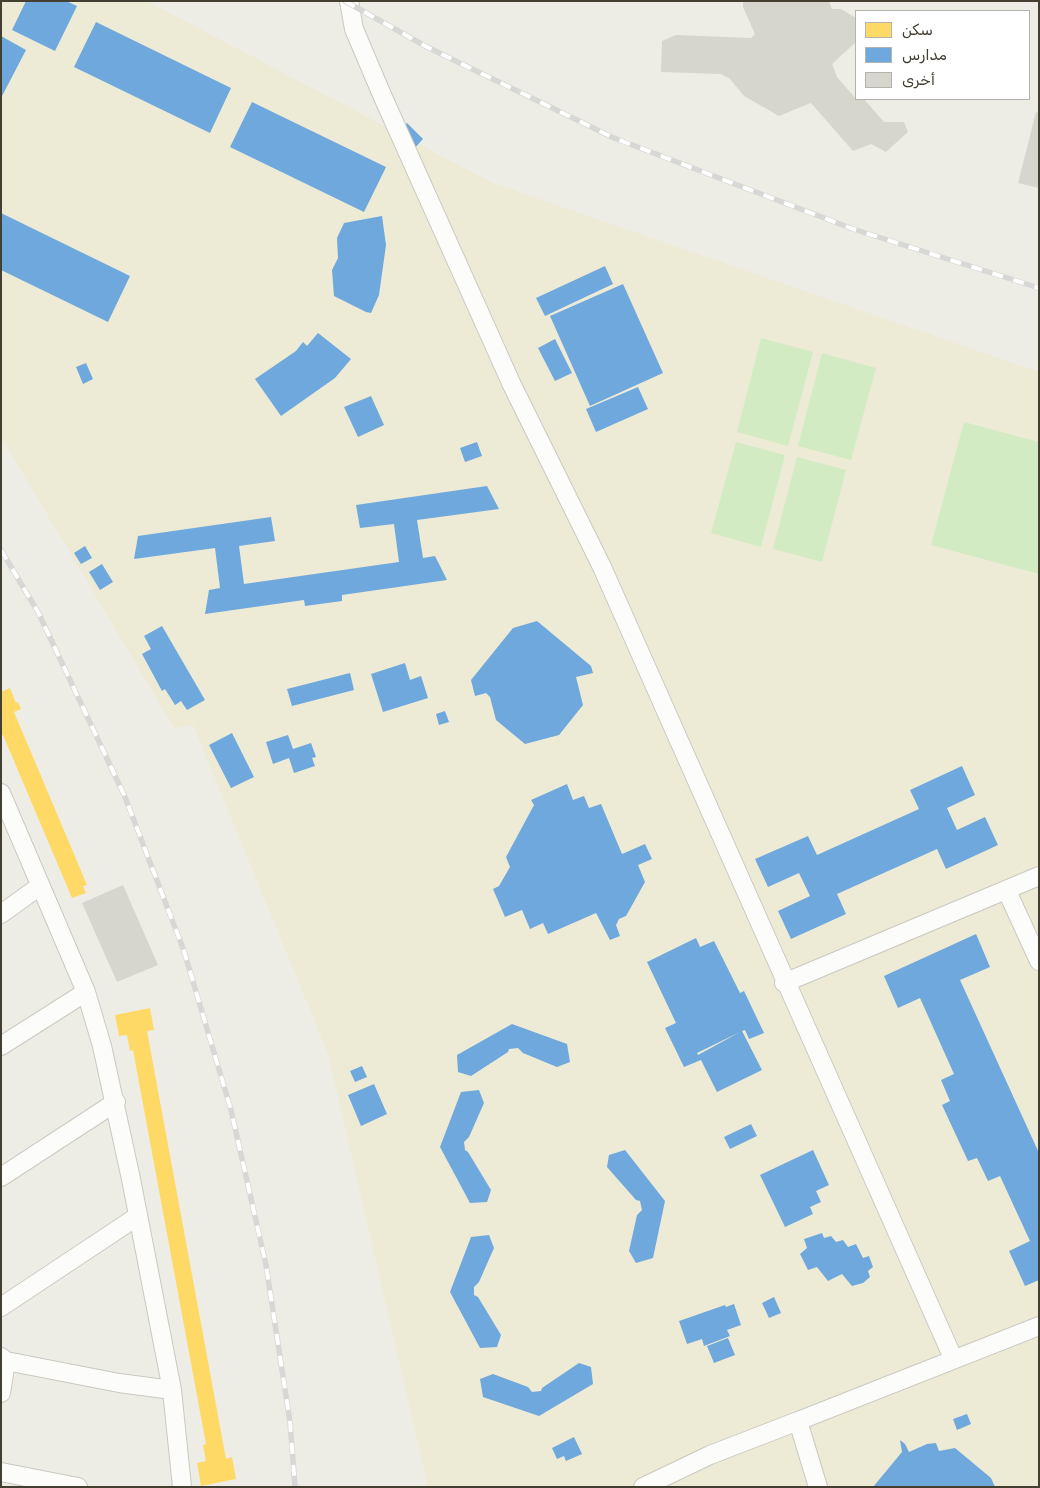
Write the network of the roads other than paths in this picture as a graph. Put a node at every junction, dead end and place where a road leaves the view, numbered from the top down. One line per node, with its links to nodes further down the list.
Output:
1 (349, 1): 8 (street)
2 (1, 793): 4 (street)
3 (1039, 876): 5 (street)
4 (40, 886): 6 (street); 9 (street)
5 (1007, 891): 7 (street); 8 (street)
6 (1, 914)
7 (1039, 961)
8 (784, 983): 16 (street)
9 (86, 992): 10 (street); 11 (street)
10 (1, 1046)
11 (116, 1102): 12 (street); 13 (street)
12 (1, 1177)
13 (138, 1216): 14 (street); 18 (street)
14 (1, 1307)
15 (1039, 1326): 16 (street)
16 (953, 1358): 20 (street)
17 (4, 1359): 18 (street); 19 (street)
18 (172, 1390): 23 (street)
19 (1, 1393)
20 (798, 1421): 24 (street); 25 (street)
21 (1, 1472): 22 (street)
22 (78, 1487)
23 (182, 1487)
24 (643, 1487)
25 (818, 1487)

